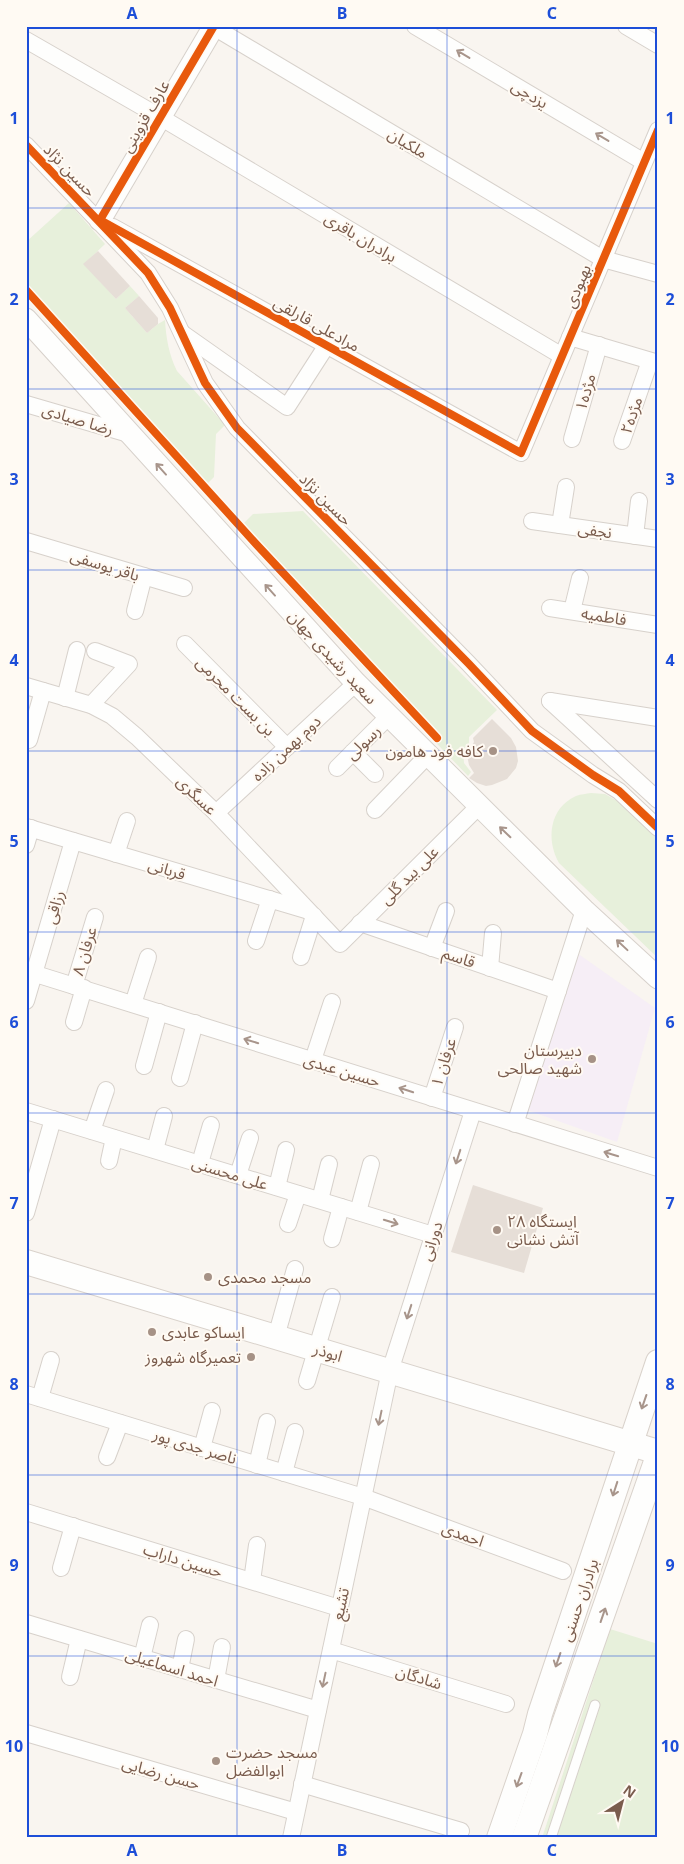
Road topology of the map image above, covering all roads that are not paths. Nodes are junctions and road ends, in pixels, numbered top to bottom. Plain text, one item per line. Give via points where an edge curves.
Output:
1 (415, 26) edge
2 (626, 26) edge
3 (213, 27) edge
4 (26, 40) edge
5 (658, 45) edge
6 (160, 117) junction
7 (658, 130) edge
8 (26, 145) edge
9 (654, 147) edge
10 (644, 162) junction
11 (100, 220) junction
12 (603, 259) junction
13 (658, 274) edge
14 (26, 319) edge
15 (181, 332) junction
16 (570, 337) junction
17 (327, 345) junction
18 (598, 345) junction
19 (562, 356) junction
20 (654, 362) edge
21 (26, 404) edge
22 (129, 434) junction
23 (572, 439) dead end
24 (622, 441) dead end
25 (521, 453) joint
26 (566, 487) dead end
27 (639, 501) dead end
28 (532, 521) dead end
29 (560, 525) junction
30 (635, 536) junction
31 (658, 539) edge
32 (26, 541) edge
33 (144, 576) junction
34 (580, 578) dead end
35 (184, 588) dead end
36 (550, 608) dead end
37 (135, 611) dead end
38 (572, 611) junction
39 (658, 625) edge
40 (185, 644) dead end
41 (77, 650) dead end
42 (96, 651) dead end
43 (356, 683) junction
44 (26, 686) edge
45 (43, 691) junction
46 (65, 698) junction
47 (91, 706) junction
48 (389, 716) junction
49 (658, 718) edge
50 (29, 740) dead end
51 (287, 747) junction
52 (352, 752) junction
53 (428, 755) junction
54 (337, 768) dead end
55 (375, 774) dead end
56 (658, 800) edge
57 (479, 806) junction
58 (375, 810) dead end
59 (216, 814) junction
60 (127, 821) dead end
61 (28, 828) edge
62 (658, 828) edge
63 (73, 841) junction
64 (26, 845) edge
65 (116, 854) junction
66 (270, 899) junction
67 (584, 910) junction
68 (446, 911) dead end
69 (311, 913) junction
70 (95, 917) dead end
71 (360, 923) junction
72 (493, 933) dead end
73 (256, 941) dead end
74 (340, 944) joint
75 (432, 948) junction
76 (148, 957) dead end
77 (301, 957) dead end
78 (490, 968) junction
79 (30, 972) edge
80 (658, 978) edge
81 (79, 987) junction
82 (558, 991) junction
83 (26, 1001) edge
84 (332, 1002) dead end
85 (133, 1004) junction
86 (159, 1012) junction
87 (74, 1022) dead end
88 (195, 1024) junction
89 (455, 1027) dead end
90 (313, 1060) junction
91 (144, 1066) dead end
92 (180, 1078) dead end
93 (106, 1090) dead end
94 (432, 1098) junction
95 (26, 1111) edge
96 (473, 1111) junction
97 (164, 1116) dead end
98 (52, 1119) junction
99 (515, 1124) junction
100 (211, 1125) dead end
101 (92, 1131) junction
102 (114, 1138) junction
103 (250, 1138) dead end
104 (155, 1150) junction
105 (286, 1150) dead end
106 (109, 1161) dead end
107 (200, 1164) junction
108 (329, 1164) dead end
109 (371, 1164) dead end
110 (658, 1168) edge
111 (238, 1175) junction
112 (277, 1187) junction
113 (298, 1194) junction
114 (320, 1200) junction
115 (342, 1207) junction
116 (358, 1212) junction
117 (26, 1213) edge
118 (288, 1224) dead end
119 (433, 1235) junction
120 (332, 1239) dead end
121 (26, 1262) edge
122 (295, 1269) dead end
123 (332, 1297) dead end
124 (276, 1337) junction
125 (316, 1349) junction
126 (51, 1360) dead end
127 (658, 1362) edge
128 (390, 1371) junction
129 (307, 1380) dead end
130 (33, 1396) edge
131 (212, 1411) dead end
132 (267, 1422) dead end
133 (120, 1423) junction
134 (295, 1432) dead end
135 (630, 1443) junction
136 (202, 1448) junction
137 (658, 1454) edge
138 (107, 1457) dead end
139 (257, 1465) junction
140 (284, 1473) junction
141 (652, 1491) edge
142 (363, 1497) junction
143 (26, 1512) edge
144 (73, 1526) junction
145 (257, 1545) dead end
146 (61, 1568) dead end
147 (563, 1571) dead end
148 (252, 1581) junction
149 (339, 1608) junction
150 (26, 1623) edge
151 (150, 1625) dead end
152 (79, 1639) junction
153 (186, 1639) dead end
154 (222, 1647) dead end
155 (331, 1650) junction
156 (142, 1658) junction
157 (180, 1669) junction
158 (70, 1677) dead end
159 (216, 1680) junction
160 (506, 1704) dead end
161 (595, 1705) dead end
162 (318, 1710) junction
163 (26, 1733) edge
164 (302, 1784) junction
165 (296, 1812) junction
166 (461, 1831) dead end
167 (291, 1838) edge
168 (498, 1838) edge
169 (524, 1838) edge
170 (551, 1838) edge

10 -> 1 street, یزدچی
2 - 5 street
3 - 6 street, عارف قزوینی
3 - 12 street, ملکیان
4 - 6 street, برادران باقری
6 - 11 street, عارف قزوینی
6 - 19 street, برادران باقری
7 - 9 street, بهبودی
8 - 11 street, حسین نژاد
9 - 10 street, بهبودی
10 - 12 street, بهبودی
11 - 15 street, حسین نژاد via 148,273
11 - 17 street, مرادعلی قارلقی
12 - 13 street, ملکیان
12 - 16 street, بهبودی
14 - 22 street, سعید رشیدی جهان
15 - 17 street via 287,407
15 - 62 street, حسین نژاد via 205,383 237,428 532,731 619,791
16 - 18 street
16 - 19 street, بهبودی
17 - 25 street, مرادعلی قارلقی
18 - 20 street
18 - 23 street, مژده۱
19 - 25 street, بهبودی
20 - 24 street, مژده۲
21 - 22 street, رضا صیادی
43 -> 22 street, سعید رشیدی جهان
26 - 29 street
27 - 30 street
28 - 29 street, نجفی
29 - 30 street, نجفی
30 - 31 street, نجفی
32 - 33 street, باقر یوسفی
33 - 35 street, باقر یوسفی
33 - 37 street
34 - 38 street
36 - 38 street, فاطمیه
38 - 39 street, فاطمیه
40 - 51 street, بن بست محرمی
41 - 46 street
42 - 47 street via 129,664
43 - 48 street, سعید رشیدی جهان
43 - 51 street, دوم بهمن زاده
44 - 45 street, عسگری
45 - 46 street, عسگری
45 - 50 street
46 - 47 street, عسگری
47 - 59 street, عسگری via 112,716 137,737
48 - 52 street, رسولی
48 - 53 street, سعید رشیدی جهان
49 - 56 street via 550,701
51 - 59 street, دوم بهمن زاده
52 - 54 street, رسولی
52 - 55 street
53 - 57 street, سعید رشیدی جهان
53 - 58 street
67 -> 57 street, سعید رشیدی جهان
57 - 71 street, علی بید گلی
59 - 69 street, عسگری
60 - 65 street
61 - 63 street, قربانی
61 - 64 street
63 - 65 street, قربانی
63 - 79 street, رزاقی
65 - 66 street, قربانی
66 - 69 street, قربانی
66 - 73 street
80 -> 67 street, سعید رشیدی جهان
67 - 82 street
68 - 75 street
69 - 74 street, عسگری
69 - 77 street
70 - 81 street, عرفان ۸
71 - 74 street, علی بید گلی
71 - 75 street, قاسم
72 - 78 street
75 - 78 street, قاسم
76 - 85 street
78 - 82 street, قاسم
79 - 81 street, حسین عبدی
79 - 83 street, رزاقی
81 - 85 street, حسین عبدی
81 - 87 street, عرفان ۸
82 - 99 street
84 - 90 street
85 - 86 street, حسین عبدی
86 - 88 street, حسین عبدی
86 - 91 street
90 -> 88 street, حسین عبدی
88 - 92 street
89 - 94 street, عرفان ۱
94 -> 90 street, حسین عبدی
93 - 101 street
94 - 96 street, حسین عبدی
95 - 98 street, علی محسنی
96 - 99 street, حسین عبدی
96 -> 119 street, دورانی
97 - 104 street
98 - 101 street, علی محسنی
98 - 117 street
110 -> 99 street, حسین عبدی
100 - 107 street
101 - 102 street, علی محسنی
102 - 104 street, علی محسنی
102 - 106 street
103 - 111 street
104 - 107 street, علی محسنی
105 - 112 street
107 - 111 street, علی محسنی
108 - 114 street
109 - 116 street
111 - 112 street, علی محسنی
112 - 113 street, علی محسنی
113 - 114 street, علی محسنی
113 - 118 street
114 - 115 street, علی محسنی
115 - 116 street, علی محسنی
115 - 120 street
116 -> 119 street, علی محسنی
119 -> 128 street, دورانی
121 - 124 main road, ابوذر
122 - 124 street
123 - 125 street
124 - 125 main road, ابوذر
125 - 128 main road, ابوذر
125 - 129 street
126 - 130 street
127 -> 135 main road, برادران حسنی
128 - 135 main road, ابوذر
128 -> 142 street, تشیع
130 - 133 street, ناصر جدی پور
131 - 136 street
132 - 139 street
133 - 136 street, ناصر جدی پور
133 - 138 street
134 - 140 street
135 - 137 main road, ابوذر
135 -> 168 main road, برادران حسنی
136 - 139 street, ناصر جدی پور
137 - 141 main road, برادران حسنی
139 - 140 street, ناصر جدی پور
140 - 142 street, ناصر جدی پور
169 -> 141 main road, برادران حسنی
142 - 147 street, احمدی
142 - 149 street, تشیع
143 - 144 street, حسین داراب
144 - 146 street
144 - 148 street, حسین داراب
145 - 148 street
148 - 149 street, حسین داراب
149 - 155 street, تشیع
150 - 152 street, احمد اسماعیلی
151 - 156 street
152 - 156 street, احمد اسماعیلی
152 - 158 street
153 - 157 street
154 - 159 street
155 - 160 street, شادگان
155 -> 162 street, تشیع
156 - 157 street, احمد اسماعیلی
157 - 159 street, احمد اسماعیلی
159 - 162 street, احمد اسماعیلی
161 - 170 lane
162 - 164 street, تشیع
163 - 165 street, حسن رضایی
164 - 165 street, تشیع
164 - 166 street
165 - 167 street, تشیع

